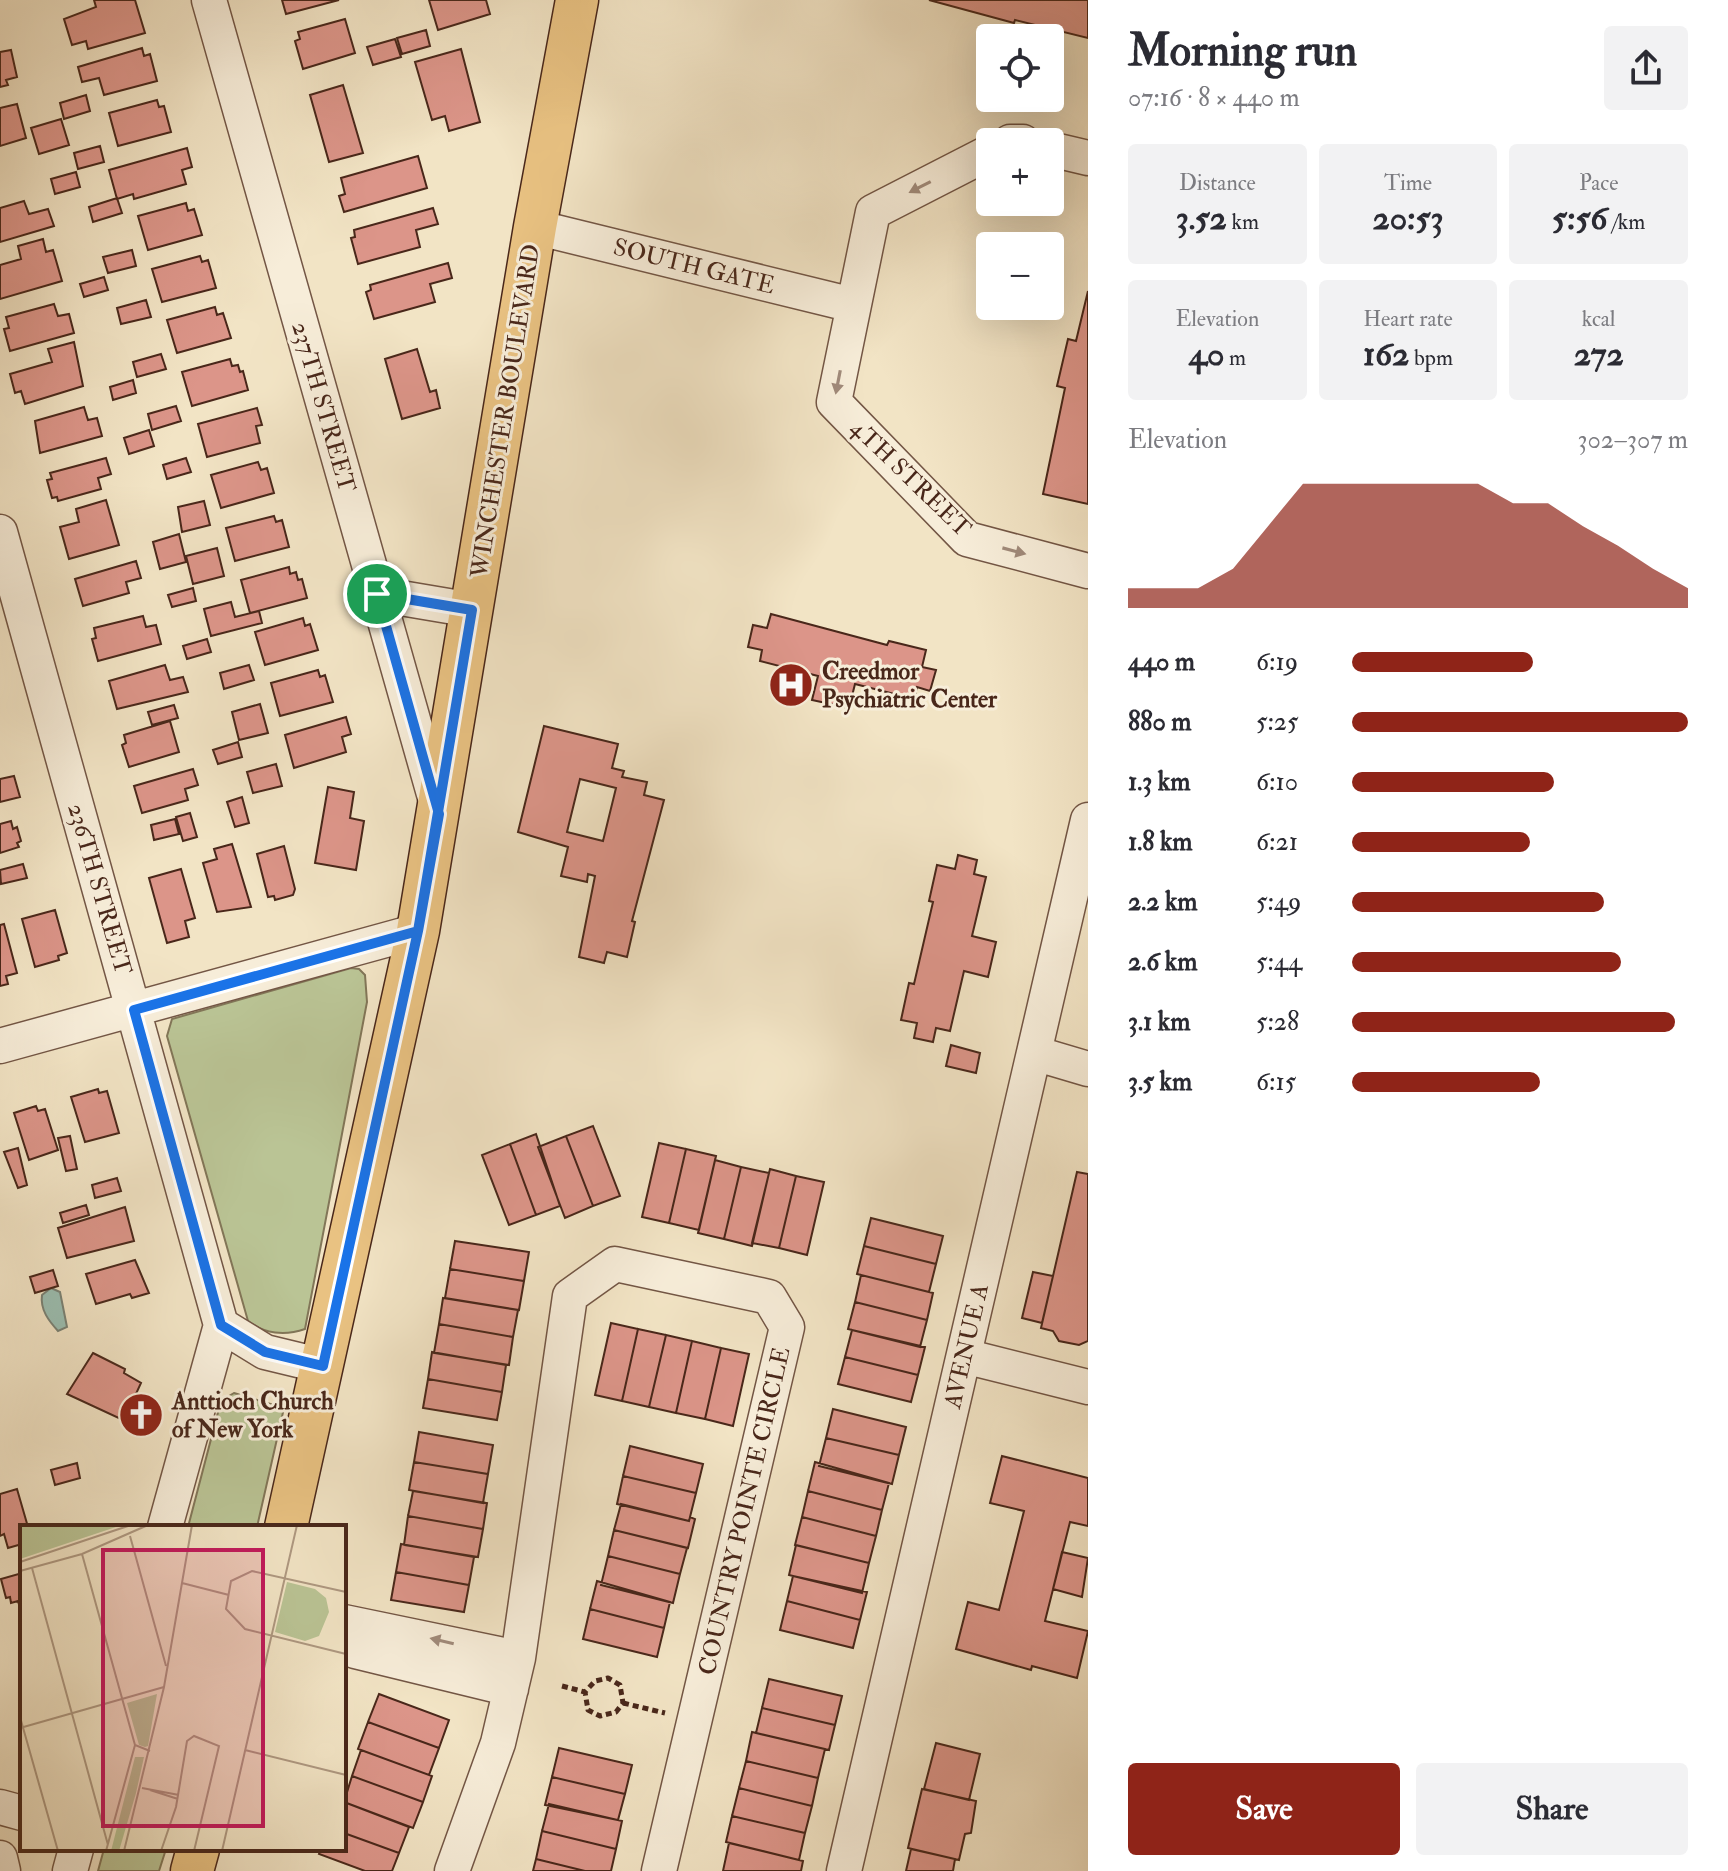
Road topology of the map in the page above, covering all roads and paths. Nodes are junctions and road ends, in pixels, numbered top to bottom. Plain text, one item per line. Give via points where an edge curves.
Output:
1 (209, 0) edge
2 (577, 0) edge
3 (1064, 152) edge
4 (1088, 158) edge
5 (976, 159) edge
6 (535, 227) junction
7 (853, 305) junction
8 (0, 532) edge
9 (1088, 571) edge
10 (377, 594) junction
11 (472, 610) junction
12 (439, 814) junction
13 (1088, 820) edge
14 (418, 931) junction
15 (134, 1010) junction
16 (0, 1046) edge
17 (1034, 1053) junction
18 (1088, 1069) edge
19 (221, 1325) junction
20 (964, 1356) junction
21 (323, 1366) junction
22 (1088, 1387) edge
23 (166, 1525) edge
24 (286, 1525) edge
25 (346, 1623) edge
26 (346, 1644) edge
27 (514, 1673) junction
28 (562, 1686) dead end
29 (585, 1692) junction
30 (623, 1703) junction
31 (671, 1714) dead end
32 (0, 1807) edge
33 (20, 1812) edge
34 (75, 1851) edge
35 (197, 1851) edge
36 (0, 1858) edge
37 (3, 1871) edge
38 (70, 1871) edge
39 (192, 1871) edge
40 (452, 1871) edge
41 (659, 1871) edge
42 (844, 1871) edge

1 - 10 street, 237TH STREET
2 - 6 main road, WINCHESTER BOULEVARD
3 - 4 street
5 -> 7 street via 873,212
6 - 7 street, SOUTH GATE
6 - 11 main road, WINCHESTER BOULEVARD
7 -> 9 street, 4TH STREET via 834,402 967,539
8 - 15 street, 236TH STREET
10 - 11 street
10 - 12 street, 237TH STREET
11 - 12 main road, WINCHESTER BOULEVARD
12 - 14 main road, WINCHESTER BOULEVARD
13 - 17 street, AVENUE A
14 - 15 street
14 - 21 main road, WINCHESTER BOULEVARD
15 - 16 street
15 - 19 street, 236TH STREET
17 - 18 street
17 - 20 street, AVENUE A
19 - 21 street via 265,1352
19 - 23 street
20 - 22 street
20 - 42 street, AVENUE A
21 - 24 main road, WINCHESTER BOULEVARD
27 -> 25 street
26 - 27 street via 355,1651
27 - 40 street, COUNTRY POINTE CIRCLE via 498,1743
27 - 41 street, COUNTRY POINTE CIRCLE via 570,1296 615,1264 769,1297 787,1327
28 - 29 path
29 - 30 path via 585,1703 594,1714 608,1716
29 - 30 path via 595,1681 608,1678 620,1685
30 - 31 path
32 - 33 street
34 - 38 street
35 - 39 main road
36 - 37 street

